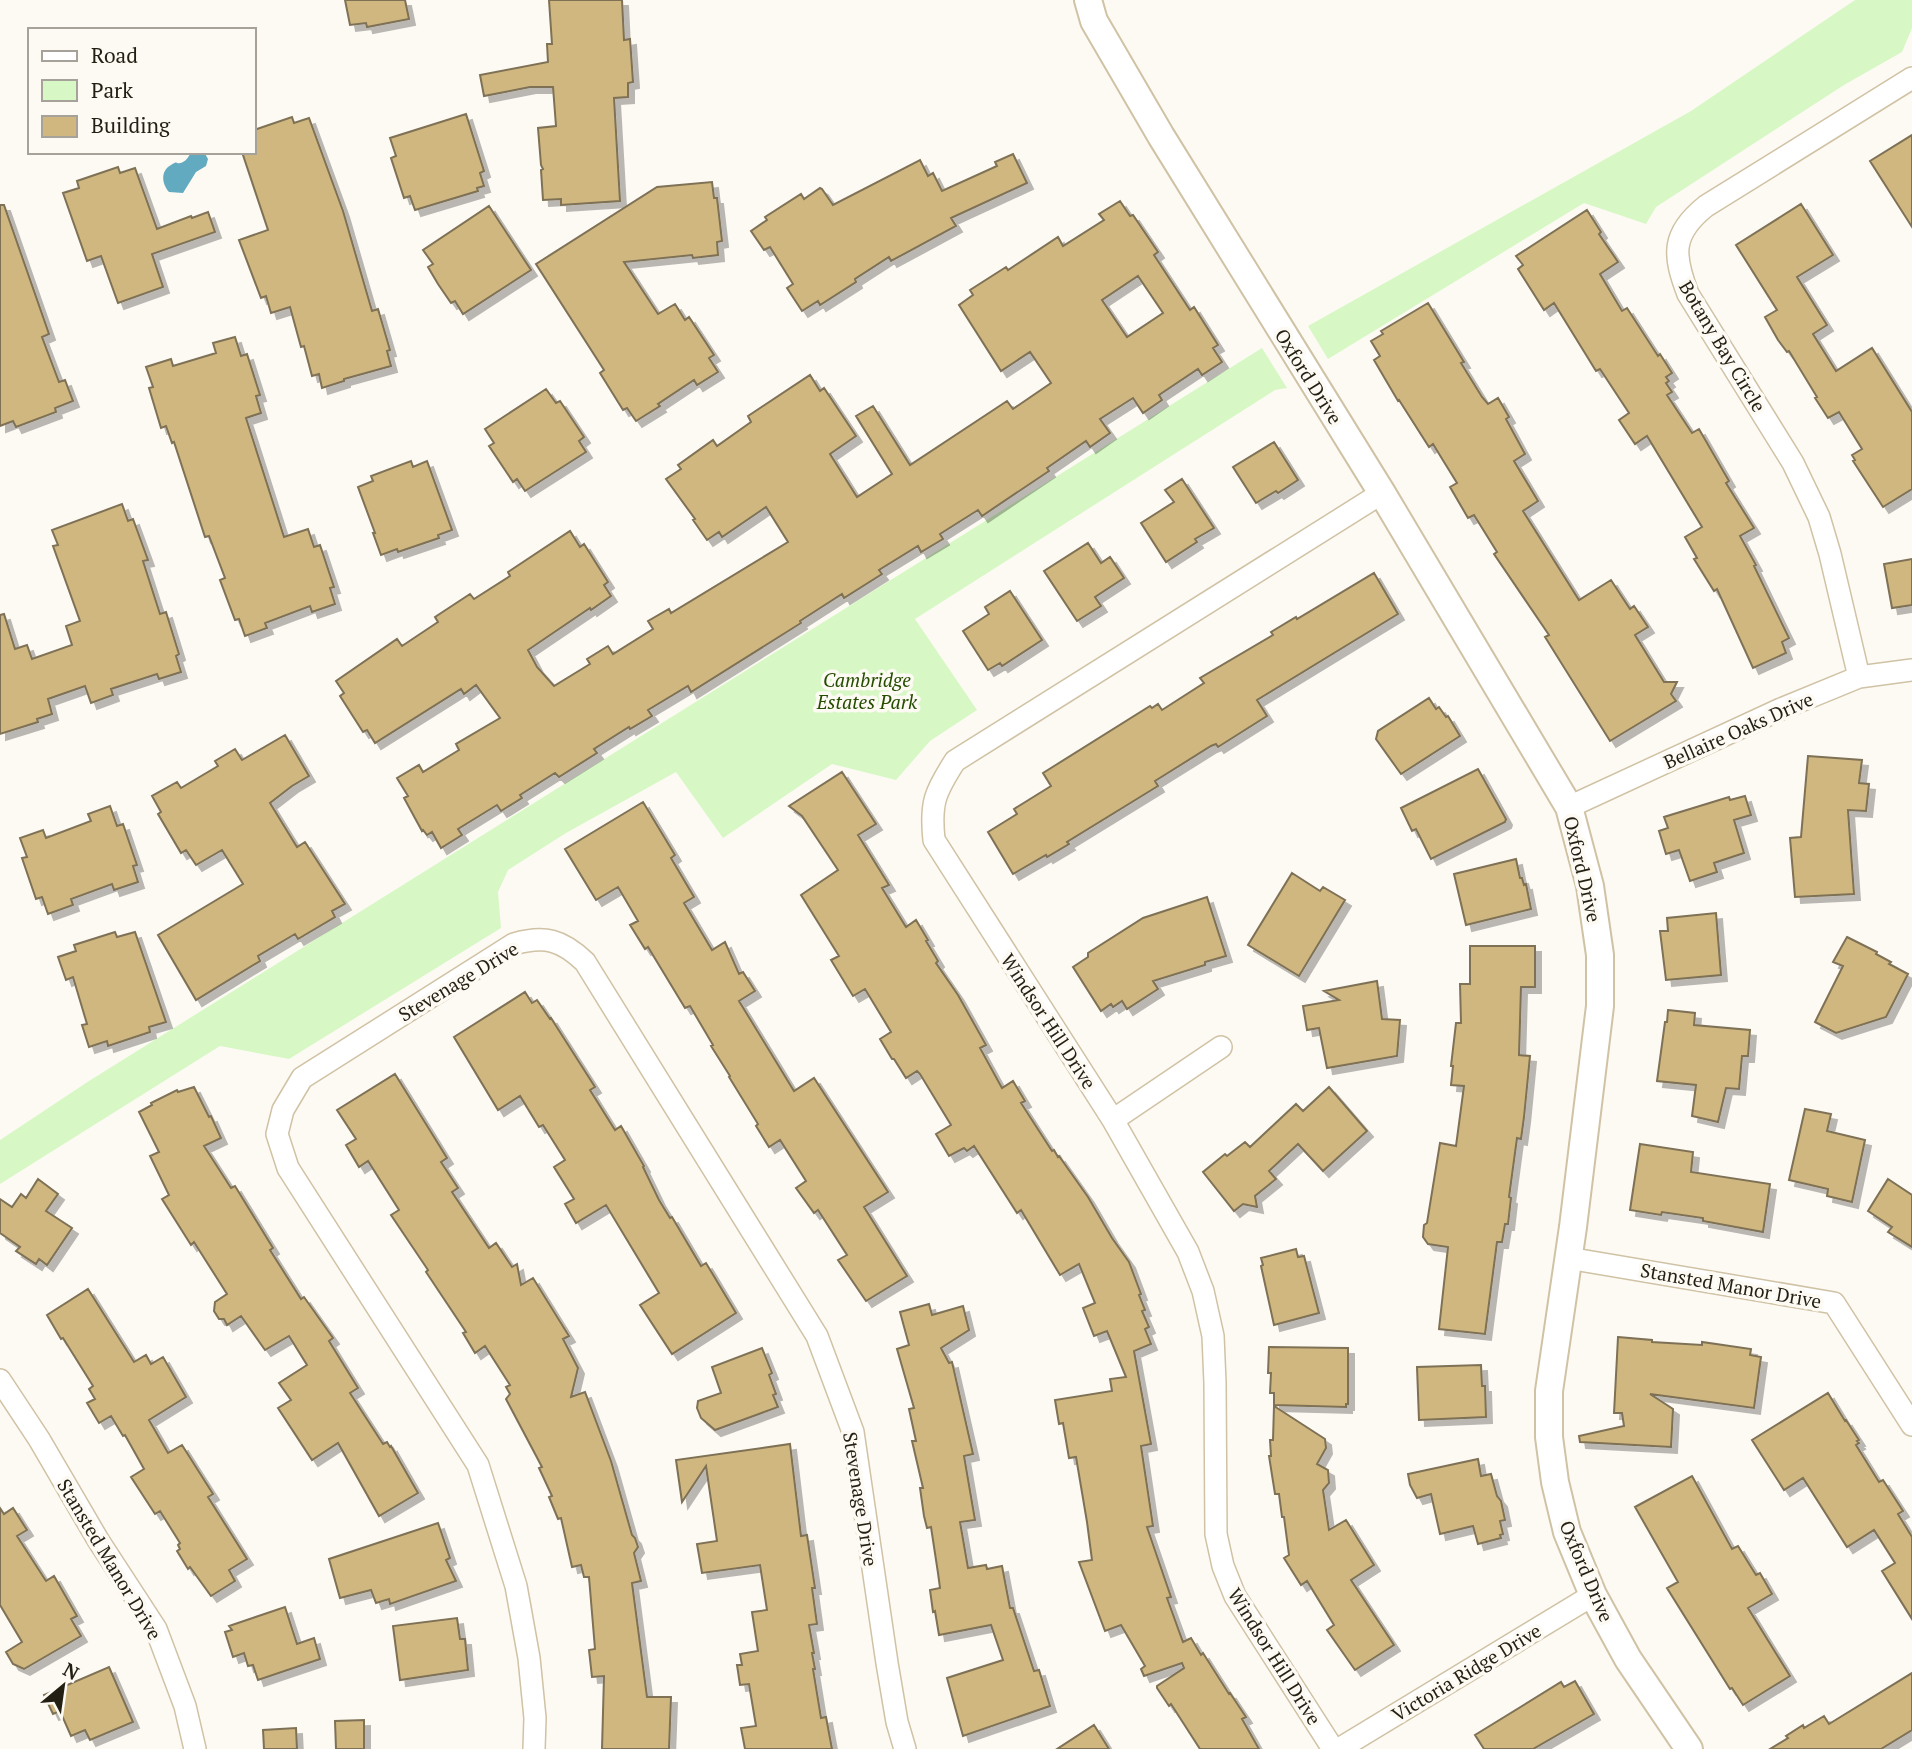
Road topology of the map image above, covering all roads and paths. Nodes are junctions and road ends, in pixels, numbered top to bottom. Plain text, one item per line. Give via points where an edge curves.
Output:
1 (1088, 0) edge
2 (1912, 78) edge
3 (1382, 493) junction
4 (1912, 670) edge
5 (1859, 677) junction
6 (1569, 807) junction
7 (1221, 1047) dead end
8 (1113, 1120) junction
9 (1568, 1258) junction
10 (0, 1380) edge
11 (1912, 1425) edge
12 (1593, 1595) junction
13 (195, 1749) edge
14 (534, 1749) edge
15 (905, 1749) edge
16 (1333, 1749) edge
17 (1339, 1749) edge
18 (1689, 1749) edge

1 - 3 street, Oxford Drive via 1094,21 1161,136
2 - 5 street, Botany Bay Circle via 1706,206 1681,232 1678,251 1688,294 1793,463 1819,517
3 - 6 street, Oxford Drive
3 - 8 street, Windsor Hill Drive via 955,761 938,788 932,815 934,840
4 - 5 street, Bellaire Oaks Drive
5 - 6 street, Bellaire Oaks Drive
6 - 9 street, Oxford Drive via 1590,886 1600,955 1600,1006
7 - 8 street
8 - 16 street, Windsor Hill Drive via 1188,1252 1203,1291 1213,1336 1216,1534 1223,1566 1235,1596
9 - 11 street, Stansted Manor Drive via 1834,1303
9 - 12 street, Oxford Drive via 1549,1391 1549,1437 1567,1532
10 - 13 street, Stansted Manor Drive via 156,1629 185,1706
12 - 17 street, Victoria Ridge Drive
12 - 18 street, Oxford Drive via 1628,1659
14 - 15 street, Stevenage Drive via 529,1658 516,1586 478,1465 288,1168 277,1134 302,1078 514,944 532,939 550,940 572,950 584,962 817,1336 853,1432 887,1663

